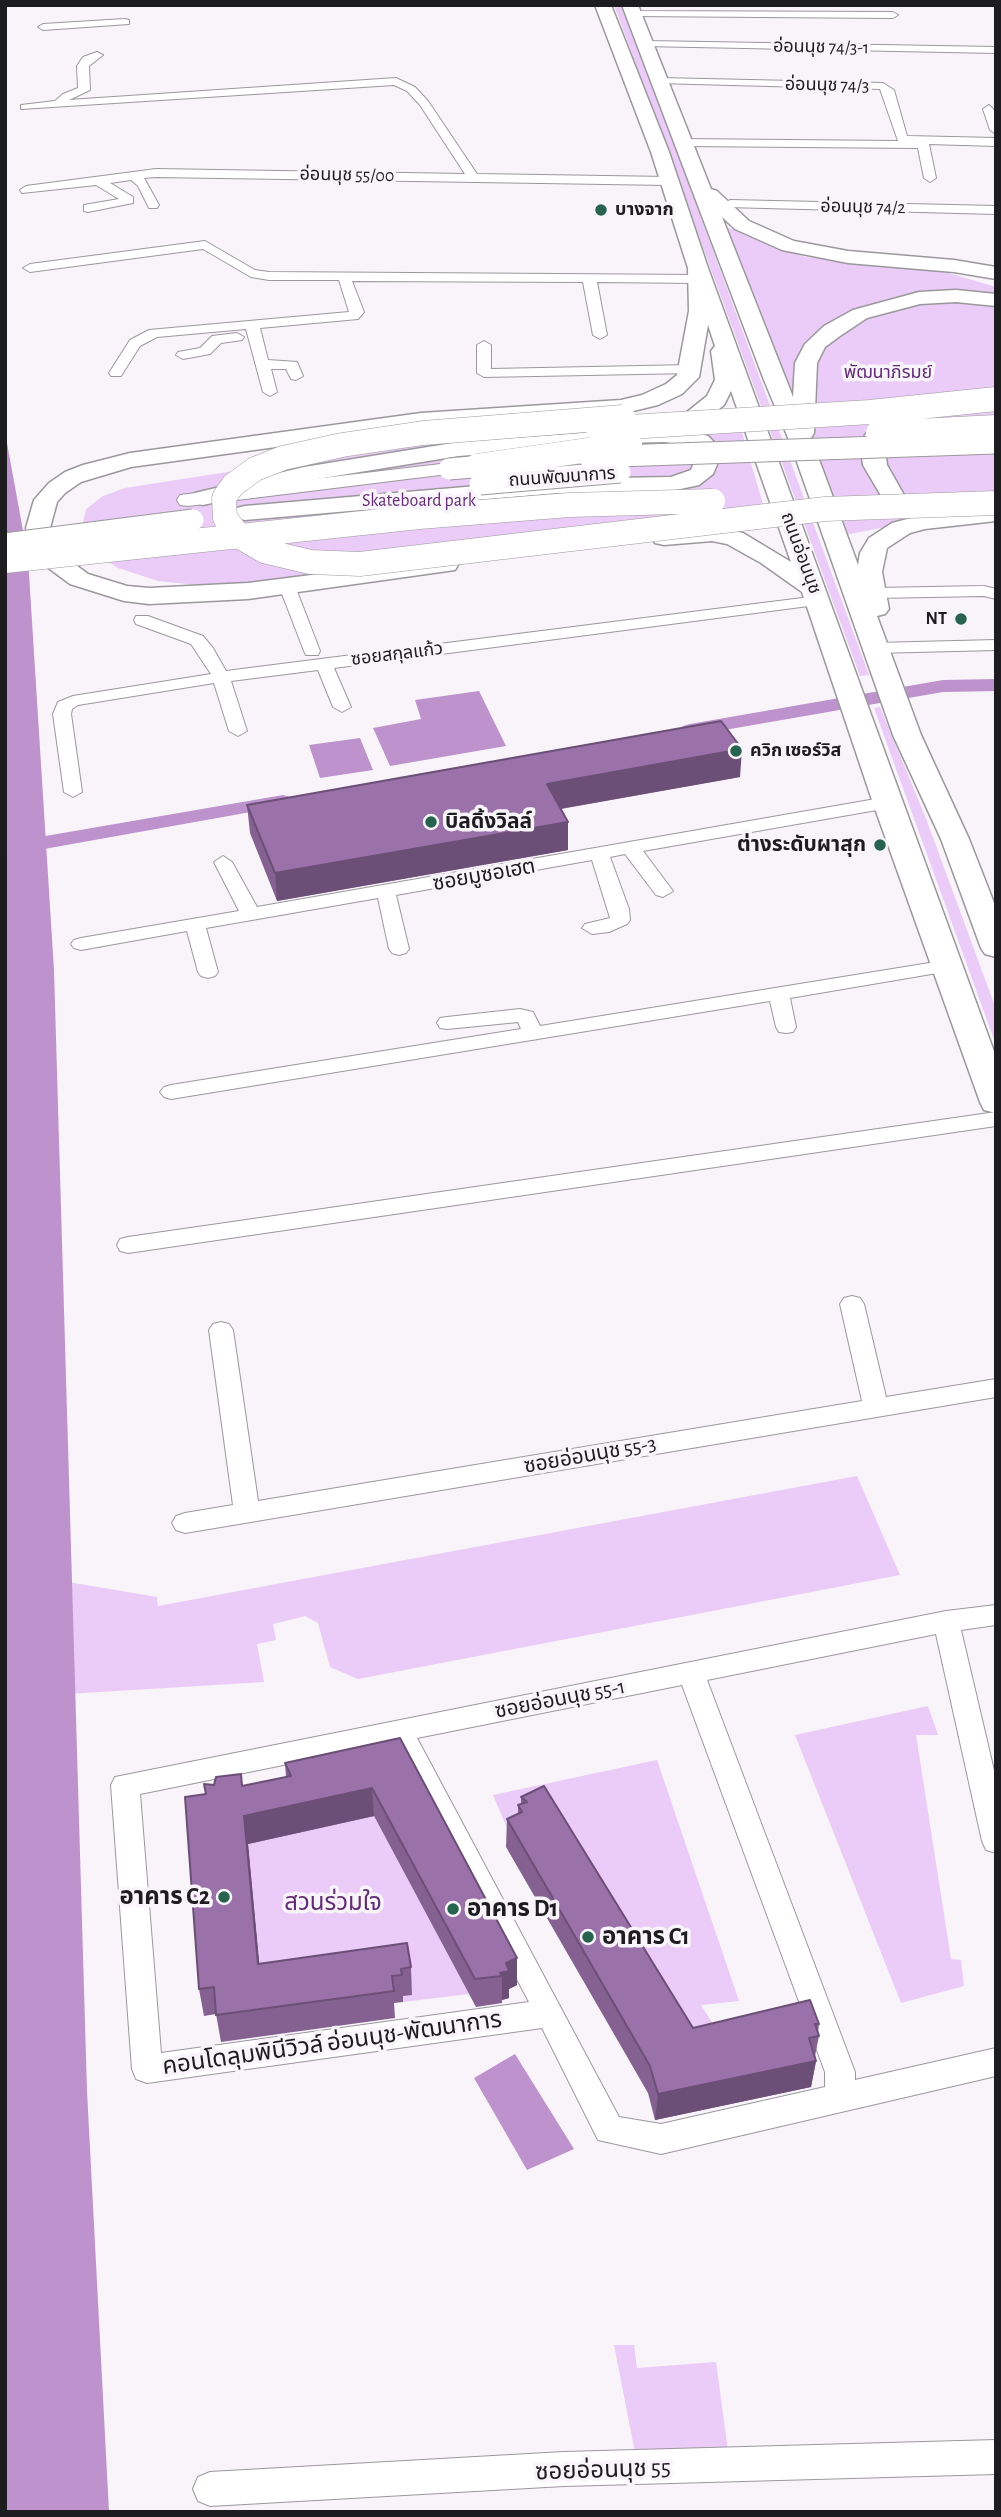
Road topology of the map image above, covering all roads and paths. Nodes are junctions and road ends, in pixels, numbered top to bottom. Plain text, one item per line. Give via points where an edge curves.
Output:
1 (603, 5) edge
2 (632, 10) edge
3 (893, 15) dead end
4 (124, 22) dead end
5 (46, 40) dead end
6 (647, 44) junction
7 (996, 50) edge
8 (97, 55) dead end
9 (660, 81) junction
10 (57, 105) junction
11 (25, 107) dead end
12 (989, 109) dead end
13 (996, 130) edge
14 (684, 142) junction
15 (996, 142) edge
16 (924, 145) junction
17 (996, 148) edge
18 (132, 175) junction
19 (473, 177) junction
20 (930, 178) dead end
21 (99, 181) junction
22 (669, 181) junction
23 (701, 185) junction
24 (26, 190) dead end
25 (730, 204) junction
26 (153, 205) dead end
27 (88, 208) dead end
28 (996, 210) edge
29 (996, 266) edge
30 (30, 268) dead end
31 (996, 273) edge
32 (698, 274) junction
33 (344, 276) junction
34 (589, 278) junction
35 (996, 288) edge
36 (996, 300) edge
37 (836, 303) dead end
38 (708, 314) junction
39 (253, 330) junction
40 (600, 335) dead end
41 (484, 345) dead end
42 (786, 353) dead end
43 (183, 355) dead end
44 (262, 363) junction
45 (691, 369) junction
46 (116, 373) dead end
47 (296, 376) dead end
48 (270, 392) dead end
49 (996, 399) edge
50 (996, 409) edge
51 (788, 410) junction
52 (870, 412) junction
53 (622, 426) junction
54 (996, 426) edge
55 (996, 443) edge
56 (803, 445) junction
57 (996, 459) edge
58 (477, 466) junction
59 (449, 478) junction
60 (614, 485) junction
61 (996, 490) edge
62 (83, 498) dead end
63 (996, 503) edge
64 (194, 506) junction
65 (245, 513) junction
66 (996, 514) edge
67 (5, 525) edge
68 (5, 544) edge
69 (5, 561) edge
70 (812, 585) junction
71 (287, 586) junction
72 (875, 593) junction
73 (996, 594) edge
74 (142, 620) dead end
75 (996, 635) edge
76 (945, 637) dead end
77 (996, 645) edge
78 (877, 654) junction
79 (318, 657) junction
80 (220, 677) junction
81 (342, 707) dead end
82 (238, 731) dead end
83 (72, 792) dead end
84 (887, 803) junction
85 (631, 849) junction
86 (599, 855) junction
87 (223, 862) dead end
88 (663, 891) dead end
89 (386, 892) junction
90 (251, 915) junction
91 (195, 925) junction
92 (592, 928) dead end
93 (81, 944) dead end
94 (996, 948) edge
95 (399, 949) dead end
96 (948, 966) junction
97 (208, 972) dead end
98 (779, 995) junction
99 (447, 1023) dead end
100 (786, 1027) dead end
101 (533, 1034) junction
102 (171, 1092) dead end
103 (996, 1102) edge
104 (996, 1119) edge
105 (128, 1245) dead end
106 (852, 1304) dead end
107 (221, 1330) dead end
108 (996, 1388) edge
109 (876, 1408) junction
110 (247, 1513) junction
111 (185, 1523) dead end
112 (996, 1615) edge
113 (946, 1621) junction
114 (691, 1674) junction
115 (399, 1730) junction
116 (125, 1785) joint
117 (996, 1841) edge
118 (550, 2013) junction
119 (996, 2062) edge
120 (840, 2096) junction
121 (996, 2458) edge
122 (210, 2489) dead end

1 - 22 main road
2 - 3 street
2 - 6 main road, ถนนอ่อนนุช
4 - 5 street via 42,22
6 - 7 street, อ่อนนุช 74/3-1
6 - 9 main road, ถนนอ่อนนุช
8 - 10 street via 83,66 84,90
9 - 14 main road, ถนนอ่อนนุช
9 - 15 street, อ่อนนุช 74/3 via 883,86 904,140
10 - 11 street
10 - 19 street via 396,80 424,103
12 - 13 street
14 - 16 street
14 - 23 main road, ถนนอ่อนนุช
16 - 17 street
16 - 20 street
18 - 19 street, อ่อนนุช 55/00
18 - 21 street, อ่อนนุช 55/00
18 - 26 street via 143,184
19 - 22 street, อ่อนนุช 55/00
21 - 24 street, อ่อนนุช 55/00
21 - 27 street via 129,200
22 - 32 main road
23 - 25 main road
23 - 31 main road via 741,225 789,246 836,256
23 - 51 main road, ถนนอ่อนนุช
25 - 28 street, อ่อนนุช 74/2
25 - 29 main road via 762,226 818,246
30 - 33 street via 205,245 259,275
32 - 34 street
32 - 38 main road
33 - 34 street
33 - 39 street via 357,312 353,316
34 - 40 street
35 - 37 main road via 925,285
36 - 56 main road via 919,298 860,314 832,331 816,344 806,363
38 - 45 main road
38 - 53 main road via 726,380 716,401 695,417
38 - 70 main road, ถนนอ่อนนุช
39 - 43 street via 217,339 205,351
39 - 44 street
39 - 46 street via 144,336
41 - 45 street via 484,373
42 - 51 main road via 782,379
44 - 47 street via 292,365
44 - 48 street
45 - 71 main road via 674,390 621,407 421,420 130,460 102,470 80,486 65,511 67,540 98,569 129,582 223,593
49 - 52 main road, bridge
50 - 52 main road, bridge
51 - 56 main road, ถนนอ่อนนุช
52 - 62 main road, bridge via 420,442 131,479 103,486
53 - 60 main road via 688,437 700,441 709,455 701,474 691,480
53 - 63 main road, bridge via 467,428 293,456 255,469 233,485 224,498 225,518 240,537 264,551 310,562 360,564 825,509
53 - 64 main road via 304,474
54 - 58 main road, bridge via 635,444
54 - 66 main road via 897,424 876,435 873,449 883,482 904,506 937,514
55 - 58 main road, ถนนพัฒนาการ, bridge via 638,455
56 - 78 main road, ถนนอ่อนนุช
57 - 59 main road, ถนนพัฒนาการ, bridge
58 - 59 main road, ถนนพัฒนาการ, bridge
59 - 64 main road, ถนนพัฒนาการ
59 - 65 main road, ถนนพัฒนาการ
60 - 65 main road
60 - 70 main road via 696,498 769,538
61 - 69 main road, bridge via 569,505
64 - 65 main road, ถนนพัฒนาการ
64 - 67 main road, ถนนพัฒนาการ
64 - 68 main road, ถนนพัฒนาการ, bridge
66 - 72 main road via 924,522 889,534 872,553
70 - 71 main road via 739,540 712,534
70 - 79 street, ซอยสกุลแก้ว
70 - 84 main road, ถนนอ่อนนุช
71 - 79 street
72 - 73 street
72 - 78 main road
74 - 80 street via 197,640
75 - 76 street
77 - 78 street
78 - 94 main road, ถนนอ่อนนุช
79 - 80 street, ซอยสกุลแก้ว
79 - 81 street
80 - 82 street
80 - 83 street, ซอยสกุลแก้ว via 64,706
84 - 85 street, ซอยมูซอเฮต
84 - 96 main road, ถนนอ่อนนุช
85 - 86 street, ซอยมูซอเฮต
85 - 88 street
86 - 89 street, ซอยมูซอเฮต
86 - 92 street via 620,919 610,926
87 - 90 street
89 - 90 street, ซอยมูซอเฮต
89 - 95 street
90 - 91 street, ซอยมูซอเฮต
91 - 93 street, ซอยมูซอเฮต
91 - 97 street
96 - 98 street
96 - 103 main road, ถนนอ่อนนุช
98 - 100 street
98 - 101 street
99 - 101 street via 520,1015 526,1017
101 - 102 street
104 - 105 street
106 - 109 street
107 - 110 street
108 - 109 street, ซอยอ่อนนุช 55-3
109 - 110 street, ซอยอ่อนนุช 55-3
110 - 111 street, ซอยอ่อนนุช 55-3
112 - 113 street, ซอยอ่อนนุช 55-1
113 - 114 street, ซอยอ่อนนุช 55-1
113 - 117 street
114 - 115 street, ซอยอ่อนนุช 55-1
114 - 120 street via 840,2072
115 - 116 street, ซอยอ่อนนุช 55-1
115 - 118 street
116 - 118 street, คอนโดลุมพินีวิวล์ อ่อนนุช-พัฒนาการ via 147,2069
118 - 120 street via 609,2130 661,2138
119 - 120 street
121 - 122 street, ซอยอ่อนนุช 55 via 564,2469

